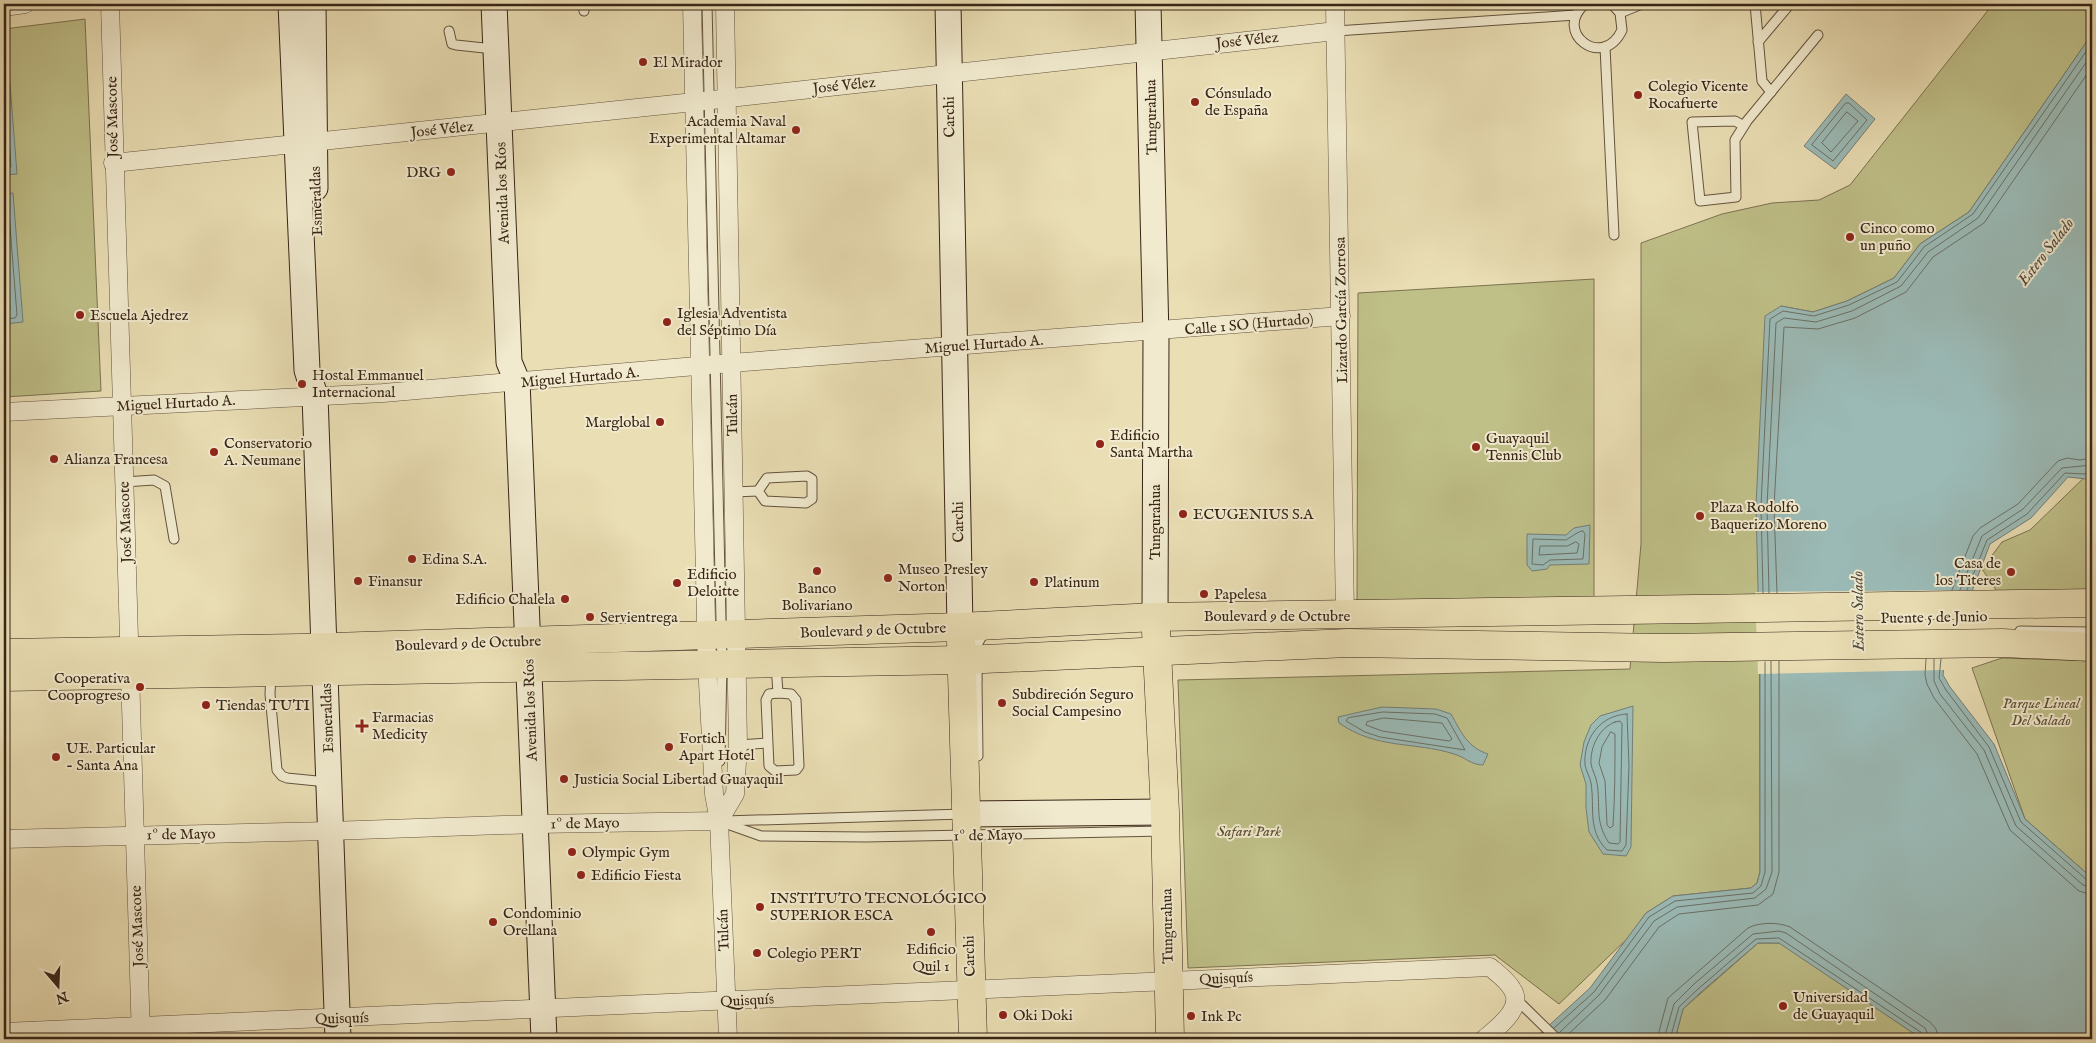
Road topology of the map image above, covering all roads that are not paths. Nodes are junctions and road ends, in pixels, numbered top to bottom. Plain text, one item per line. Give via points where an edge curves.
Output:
1 (25, 4) edge
2 (110, 4) edge
3 (291, 4) edge
4 (313, 4) edge
5 (494, 4) edge
6 (507, 4) edge
7 (692, 4) edge
8 (707, 4) edge
9 (725, 4) edge
10 (948, 4) edge
11 (1148, 4) edge
12 (1336, 4) edge
13 (1585, 4) edge
14 (1612, 4) edge
15 (1642, 4) edge
16 (1754, 4) edge
17 (1790, 4) edge
18 (4, 7) edge
19 (1620, 13) junction
20 (1576, 15) junction
21 (449, 31) dead end
22 (1336, 31) junction
23 (1818, 35) dead end
24 (1758, 42) junction
25 (1605, 47) junction
26 (496, 50) junction
27 (1149, 51) junction
28 (948, 74) junction
29 (1771, 92) junction
30 (710, 100) junction
31 (506, 122) junction
32 (1744, 126) junction
33 (305, 143) junction
34 (113, 163) junction
35 (1614, 235) dead end
36 (1341, 316) junction
37 (1156, 331) junction
38 (954, 346) junction
39 (715, 365) junction
40 (517, 381) junction
41 (315, 396) junction
42 (122, 406) junction
43 (4, 412) edge
44 (124, 482) junction
45 (758, 491) junction
46 (734, 492) junction
47 (174, 539) dead end
48 (2084, 601) edge
49 (1742, 608) joint
50 (1345, 616) junction
51 (2003, 619) junction
52 (960, 627) junction
53 (1046, 632) dead end
54 (2092, 632) edge
55 (1157, 633) junction
56 (721, 635) junction
57 (528, 641) junction
58 (1741, 646) joint
59 (2092, 647) edge
60 (4, 653) edge
61 (325, 659) junction
62 (776, 663) junction
63 (129, 664) junction
64 (722, 664) junction
65 (972, 666) junction
66 (528, 668) junction
67 (271, 672) junction
68 (4, 677) edge
69 (778, 692) junction
70 (767, 743) junction
71 (738, 745) junction
72 (978, 766) dead end
73 (329, 782) junction
74 (969, 814) junction
75 (719, 821) junction
76 (1165, 821) junction
77 (535, 824) junction
78 (330, 831) junction
79 (134, 834) junction
80 (4, 839) edge
81 (1169, 981) junction
82 (970, 989) junction
83 (1516, 999) junction
84 (726, 1002) junction
85 (543, 1009) junction
86 (338, 1028) edge
87 (4, 1032) edge
88 (140, 1033) edge
89 (544, 1039) edge
90 (728, 1039) edge
91 (973, 1039) edge
92 (1170, 1039) edge
93 (1484, 1039) edge
94 (1557, 1039) edge

1 - 18 street
2 - 34 street, José Mascote
3 - 33 main road, Esmeraldas
4 - 33 main road, Esmeraldas
5 - 26 main road, Avenida los Ríos
6 - 31 main road, Avenida los Ríos
7 - 30 street, Tulcán
8 - 30 lane
9 - 30 street, Tulcán
10 - 28 main road, Carchi
11 - 27 main road, Tungurahua
12 - 22 street, Lizardo García Zorrosa
13 - 20 lane
14 - 19 lane
15 - 19 lane
16 - 24 lane
17 - 24 lane
19 - 25 lane via 1622,30 1619,38
20 - 22 lane, José Vélez
20 - 25 lane via 1574,22 1578,37 1590,47
21 - 26 lane via 452,44
22 - 27 street, José Vélez
22 - 36 street, Lizardo García Zorrosa
23 - 29 lane
24 - 29 lane via 1762,81
25 - 35 lane
26 - 31 main road, Avenida los Ríos
27 - 28 street, José Vélez
27 - 37 main road, Tungurahua
28 - 30 street, José Vélez
28 - 38 main road, Carchi
29 - 32 lane
30 - 31 street, José Vélez
30 - 39 street, Tulcán
30 - 39 street, Tulcán
31 - 33 street, José Vélez
31 - 40 main road, Avenida los Ríos via 509,362
32 - 32 lane via 1735,121 1692,122 1700,201 1736,197 1734,140
33 - 34 street, José Vélez
33 - 41 main road, Esmeraldas via 307,370
34 - 42 street, José Mascote
36 - 37 street, Calle 1 SO (Hurtado)
36 - 50 street, Lizardo García Zorrosa
37 - 38 street, Miguel Hurtado A.
37 - 55 main road, Tungurahua
38 - 39 street, Miguel Hurtado A.
38 - 52 main road, Carchi
39 - 40 street, Miguel Hurtado A.
39 - 46 street, Tulcán
39 - 56 street, Tulcán
40 - 41 street, Miguel Hurtado A.
40 - 57 main road, Avenida los Ríos
41 - 42 street, Miguel Hurtado A.
41 - 61 main road, Esmeraldas
42 - 43 street, Miguel Hurtado A.
42 - 44 street, José Mascote
44 - 47 lane via 154,480 165,486
44 - 63 street, José Mascote
45 - 45 lane via 765,501 806,503 812,499 812,479 807,476 768,478
45 - 46 lane
46 - 56 street, Tulcán
48 - 51 main road
49 - 50 main road, Boulevard 9 de Octubre
49 - 51 main road, Puente 5 de Junio
50 - 55 main road, Boulevard 9 de Octubre
51 - 54 lane
51 - 58 main road, Puente 5 de Junio
51 - 59 main road
52 - 55 main road, Boulevard 9 de Octubre
52 - 56 main road, Boulevard 9 de Octubre
52 - 65 main road, Carchi
53 - 65 lane via 982,636
55 - 58 main road, Boulevard 9 de Octubre via 1348,643 1664,648
55 - 65 main road, Boulevard 9 de Octubre
55 - 76 main road, Tungurahua
56 - 57 main road, Boulevard 9 de Octubre
56 - 64 street, Tulcán
56 - 64 street, Tulcán
57 - 61 main road, Boulevard 9 de Octubre
57 - 66 main road, Avenida los Ríos
60 - 63 main road, Boulevard 9 de Octubre
61 - 63 main road, Boulevard 9 de Octubre
61 - 66 main road, Boulevard 9 de Octubre
61 - 67 main road, Boulevard 9 de Octubre
61 - 73 main road, Esmeraldas
62 - 64 main road, Boulevard 9 de Octubre
62 - 65 main road, Boulevard 9 de Octubre
62 - 69 lane
63 - 67 main road, Boulevard 9 de Octubre
63 - 68 main road, Boulevard 9 de Octubre
63 - 79 street, José Mascote
64 - 66 main road, Boulevard 9 de Octubre
64 - 71 street, Tulcán
64 - 75 street, Tulcán via 714,794
65 - 72 lane
65 - 74 main road, Carchi
66 - 77 main road, Avenida los Ríos
67 - 73 lane via 276,770 288,778
69 - 70 lane via 766,697
69 - 70 lane via 791,694 796,700 798,769 770,770
70 - 71 lane
71 - 75 street, Tulcán via 735,794
73 - 78 main road, Esmeraldas
74 - 75 lane
74 - 75 lane, 1º de Mayo via 761,836
74 - 76 main road, 1º de Mayo
74 - 82 main road, Carchi
75 - 77 street, 1º de Mayo
75 - 84 street, Tulcán
76 - 81 main road, Tungurahua
77 - 78 street, 1º de Mayo
77 - 85 main road, Avenida los Ríos
78 - 79 street, 1º de Mayo
78 - 86 main road, Esmeraldas
79 - 80 street, 1º de Mayo
79 - 88 street, José Mascote
81 - 82 street, Quisquís
81 - 83 street, Quisquís via 1490,967 1513,989
81 - 92 main road, Tungurahua
82 - 84 street, Quisquís
82 - 91 main road, Carchi
83 - 93 street via 1509,1016
83 - 94 lane
84 - 85 street, Quisquís
84 - 90 street, Tulcán
85 - 86 street, Quisquís
85 - 89 main road, Avenida los Ríos
86 - 88 street, Quisquís
87 - 88 street, Quisquís

